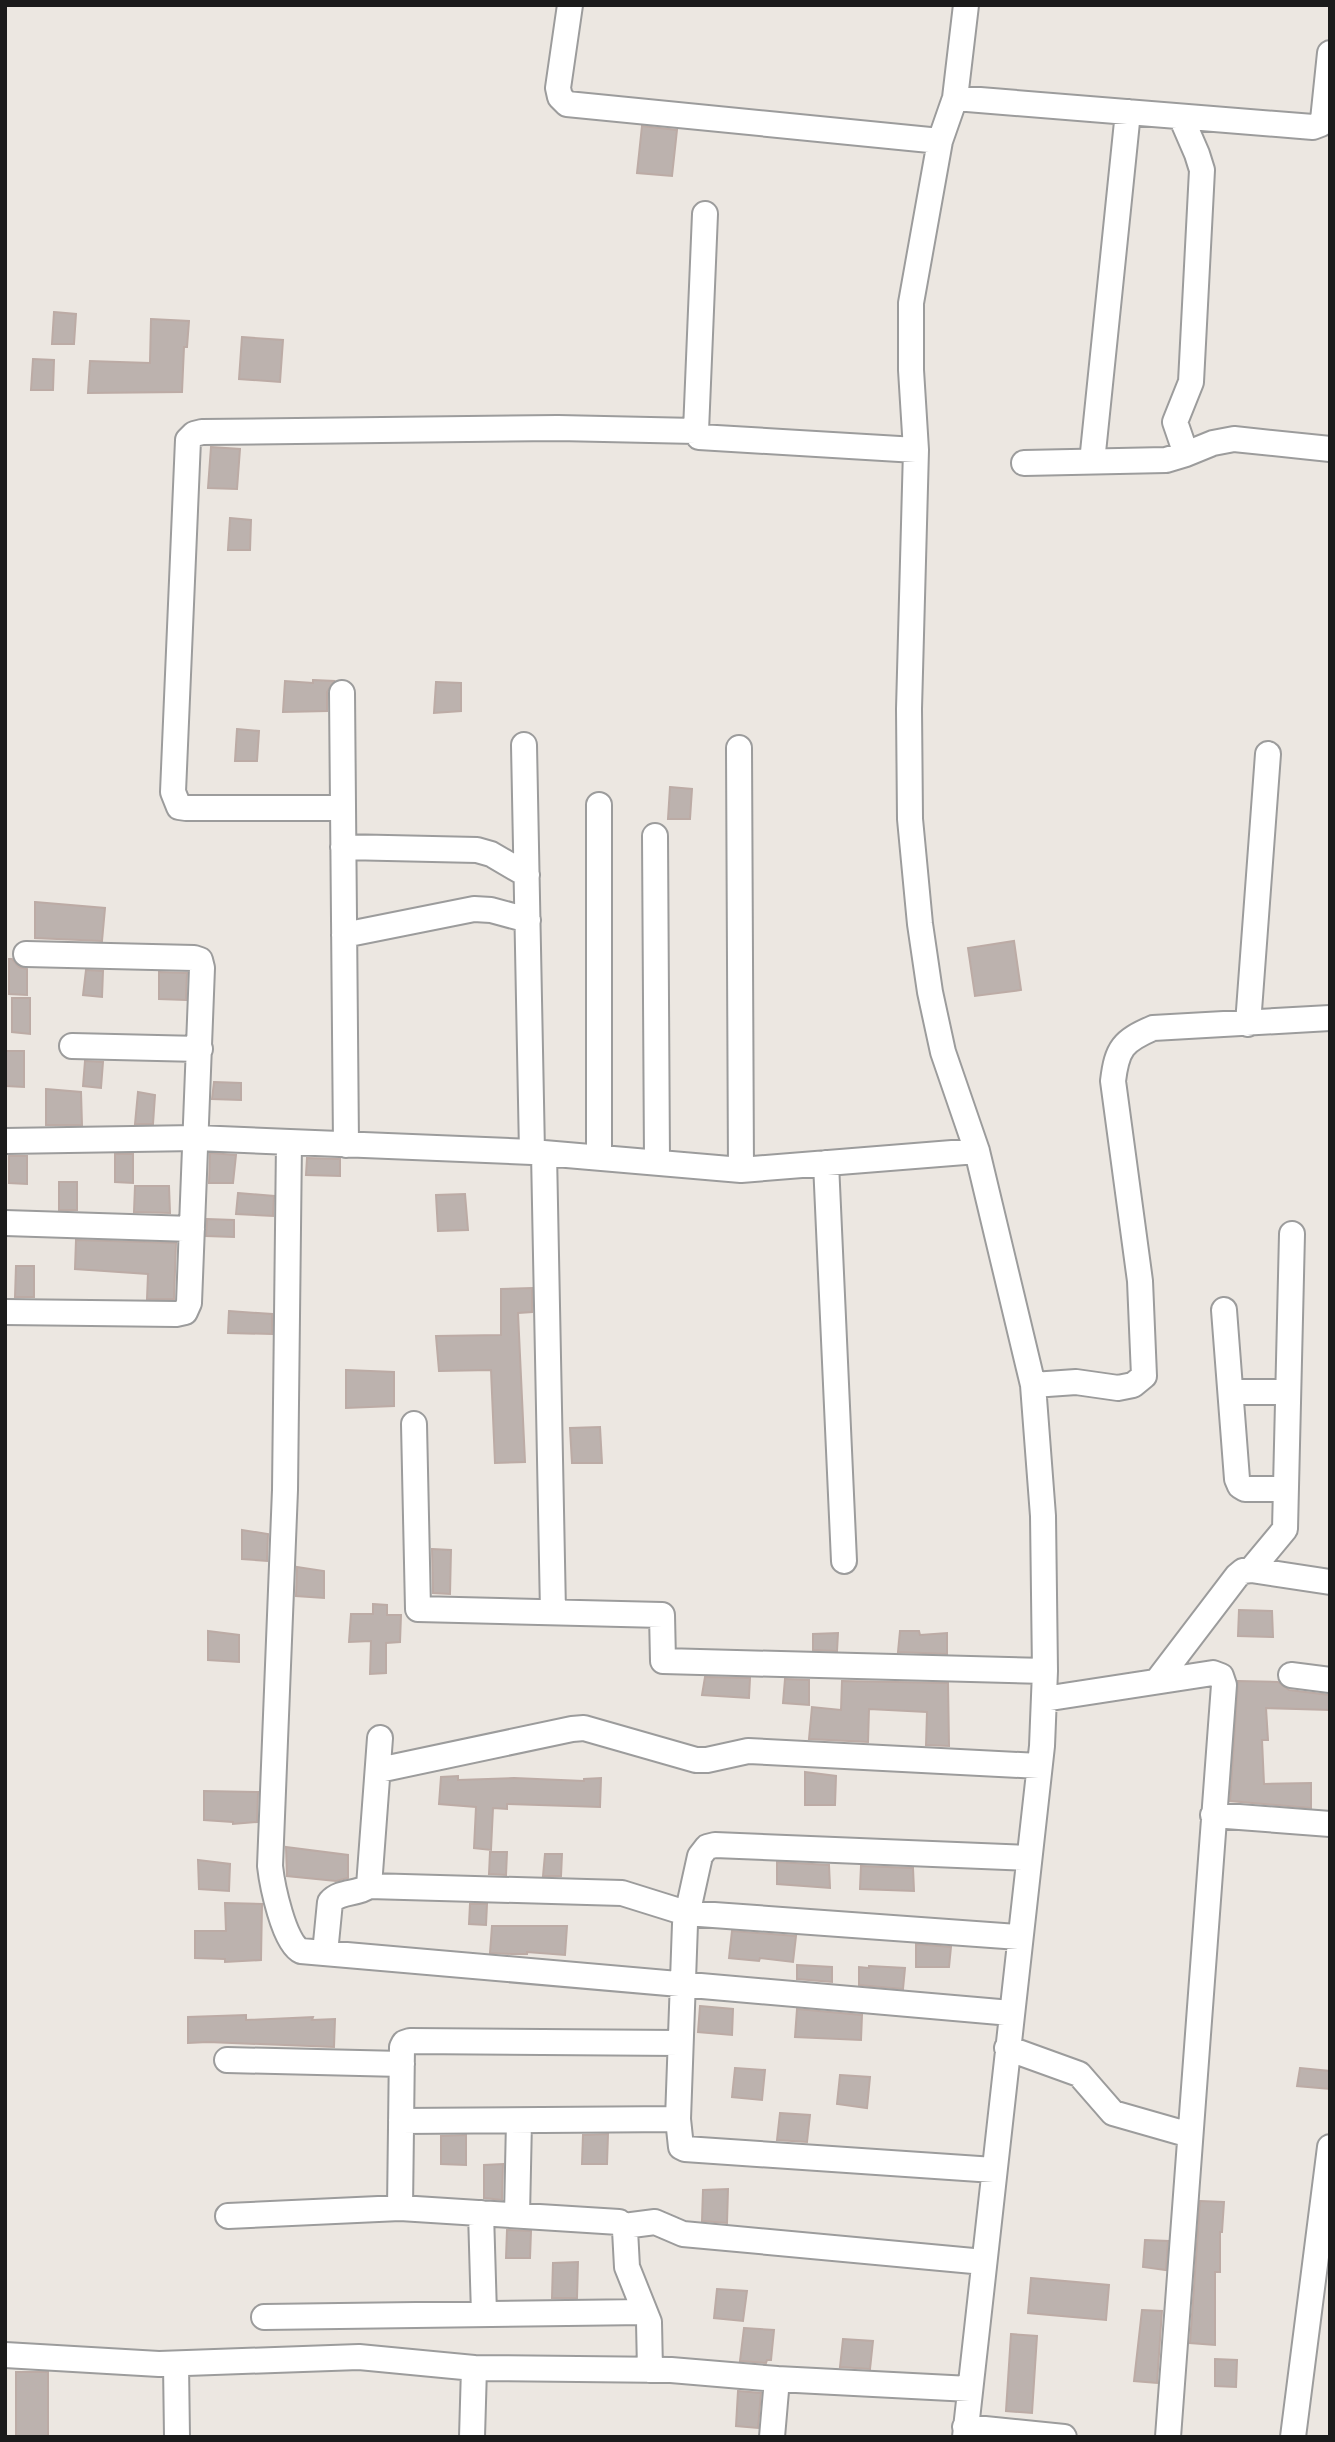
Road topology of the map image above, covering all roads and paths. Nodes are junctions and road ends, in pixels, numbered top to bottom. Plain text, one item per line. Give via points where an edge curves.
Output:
1 (569, 5) edge
2 (966, 5) edge
3 (1330, 54) edge
4 (955, 98) junction
5 (1128, 112) junction
6 (1181, 117) junction
7 (1325, 124) edge
8 (940, 141) junction
9 (705, 214) dead end
10 (696, 431) junction
11 (1330, 449) edge
12 (916, 450) junction
13 (1186, 454) junction
14 (1092, 462) junction
15 (1024, 463) dead end
16 (342, 692) dead end
17 (524, 745) dead end
18 (739, 748) dead end
19 (1268, 754) dead end
20 (599, 805) dead end
21 (343, 808) junction
22 (655, 836) dead end
23 (343, 847) junction
24 (527, 875) junction
25 (528, 920) junction
26 (344, 935) junction
27 (26, 954) dead end
28 (1330, 1018) edge
29 (1248, 1024) junction
30 (72, 1046) dead end
31 (200, 1049) junction
32 (197, 1138) junction
33 (5, 1142) edge
34 (289, 1142) junction
35 (346, 1145) junction
36 (977, 1151) junction
37 (538, 1152) junction
38 (599, 1157) junction
39 (657, 1161) junction
40 (826, 1163) junction
41 (741, 1170) junction
42 (5, 1223) edge
43 (192, 1229) junction
44 (1292, 1234) dead end
45 (1224, 1310) dead end
46 (5, 1312) edge
47 (1033, 1385) junction
48 (1231, 1392) junction
49 (1288, 1392) junction
50 (414, 1424) dead end
51 (1286, 1489) junction
52 (844, 1561) dead end
53 (1251, 1570) junction
54 (1330, 1582) edge
55 (553, 1612) junction
56 (1045, 1671) junction
57 (1291, 1675) dead end
58 (1330, 1679) edge
59 (1157, 1681) junction
60 (1044, 1699) junction
61 (380, 1738) dead end
62 (1039, 1766) junction
63 (379, 1770) junction
64 (1213, 1815) junction
65 (1330, 1824) edge
66 (1029, 1858) junction
67 (369, 1886) junction
68 (686, 1913) junction
69 (1019, 1937) junction
70 (325, 1953) junction
71 (682, 1986) junction
72 (1012, 2014) junction
73 (680, 2043) junction
74 (1007, 2048) junction
75 (227, 2060) dead end
76 (402, 2064) junction
77 (678, 2119) junction
78 (401, 2121) junction
79 (519, 2121) junction
80 (1190, 2135) junction
81 (1330, 2147) edge
82 (994, 2170) junction
83 (400, 2208) junction
84 (481, 2213) junction
85 (517, 2215) junction
86 (228, 2216) dead end
87 (624, 2225) junction
88 (984, 2262) junction
89 (645, 2312) junction
90 (484, 2314) junction
91 (264, 2316) dead end
92 (5, 2355) edge
93 (176, 2364) junction
94 (474, 2368) junction
95 (650, 2370) junction
96 (777, 2379) junction
97 (970, 2389) junction
98 (965, 2432) edge
99 (177, 2437) edge
100 (472, 2437) edge
101 (772, 2437) edge
102 (1062, 2437) edge
103 (1168, 2437) edge
104 (1293, 2437) edge

1 - 8 street via 558,88 567,104
2 - 4 street
3 - 7 street
4 - 5 street
4 - 8 street
5 - 6 street
5 - 14 street
6 - 7 street via 1313,127
6 - 13 street via 1202,170 1191,382 1175,422
8 - 12 street via 911,303
9 - 10 street
10 - 12 street via 705,439
10 - 21 street via 202,432 188,440 175,801 186,808
11 - 13 street via 1234,439
12 - 36 street via 910,819 930,992 943,1052
13 - 14 street via 1166,460
14 - 15 street
16 - 21 street
17 - 24 street
18 - 41 street
19 - 29 street
20 - 38 street
21 - 23 street
22 - 39 street
23 - 24 street via 477,850
23 - 26 street
24 - 25 street
25 - 26 street via 474,909
25 - 37 street
26 - 35 street
27 - 31 street via 200,960
28 - 29 street
29 - 47 street via 1153,1028 1130,1038 1120,1051 1113,1081 1140,1281 1144,1376 1133,1385 1118,1388 1076,1382
30 - 31 street
31 - 32 street
32 - 33 street
32 - 34 street
32 - 43 street
34 - 35 street
34 - 70 street via 285,1490 270,1866 292,1945 301,1951
35 - 37 street
36 - 40 street
36 - 47 street
37 - 38 street
37 - 55 street
38 - 39 street
39 - 41 street
40 - 41 street
40 - 52 street
42 - 43 street
43 - 46 street via 185,1312
44 - 49 street
45 - 48 street
47 - 56 street via 1043,1516
48 - 49 street
48 - 51 street via 1240,1486
49 - 51 street
50 - 55 street via 418,1609
51 - 53 street via 1285,1529
53 - 54 street
53 - 59 street via 1237,1576
55 - 56 street via 662,1615 663,1661
56 - 60 street
57 - 58 street
59 - 60 street
59 - 64 street via 1213,1672 1221,1676 1224,1685
60 - 62 street
61 - 63 street
62 - 63 street via 747,1751 696,1760 584,1728
62 - 66 street
63 - 67 street
64 - 65 street
64 - 80 street
66 - 68 street via 715,1844 701,1856
66 - 69 street
67 - 68 street via 622,1893
67 - 70 street via 330,1902
68 - 69 street
68 - 71 street
69 - 72 street
70 - 71 street
71 - 72 street
71 - 73 street
72 - 74 street
73 - 76 street via 410,2041 402,2047
73 - 77 street
74 - 80 street via 1079,2074 1113,2113
74 - 82 street
75 - 76 street
76 - 78 street
77 - 79 street
77 - 82 street via 679,2141 685,2150
78 - 79 street
78 - 83 street
79 - 85 street
80 - 103 street
81 - 104 street
82 - 88 street
83 - 84 street
83 - 86 street
84 - 85 street
84 - 90 street
85 - 87 street
87 - 88 street via 655,2222 683,2234
87 - 89 street via 625,2261
88 - 97 street
89 - 90 street
89 - 95 street via 650,2328
90 - 91 street
92 - 93 street
93 - 94 street via 359,2357
93 - 99 street
94 - 95 street
94 - 100 street
95 - 96 street
96 - 97 street
96 - 101 street
97 - 98 street
98 - 102 street

